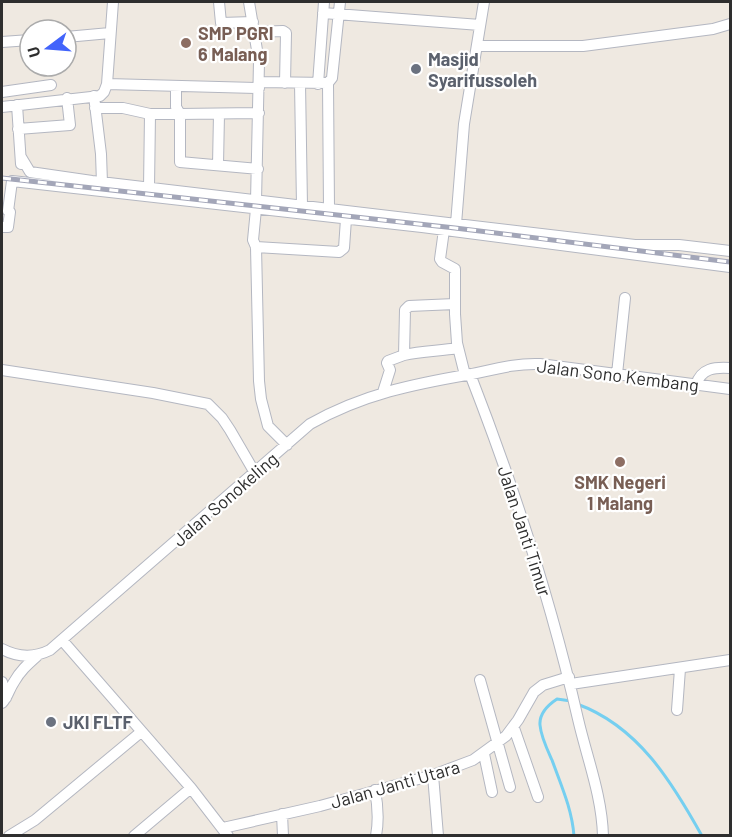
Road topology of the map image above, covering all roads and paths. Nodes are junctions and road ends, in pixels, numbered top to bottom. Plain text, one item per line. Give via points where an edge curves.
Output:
1 (113, 2) edge
2 (219, 2) edge
3 (249, 2) edge
4 (340, 2) edge
5 (484, 2) edge
6 (323, 7) edge
7 (338, 14) junction
8 (730, 24) edge
9 (480, 25) junction
10 (254, 27) junction
11 (110, 33) junction
12 (78, 36) edge
13 (18, 41) edge
14 (2, 42) edge
15 (478, 46) junction
16 (285, 83) junction
17 (323, 83) junction
18 (107, 84) junction
19 (300, 84) junction
20 (51, 85) dead end
21 (259, 85) junction
22 (176, 86) junction
23 (2, 92) edge
24 (67, 98) junction
25 (95, 102) junction
26 (17, 105) junction
27 (2, 106) edge
28 (259, 113) junction
29 (150, 114) junction
30 (180, 114) junction
31 (219, 114) junction
32 (18, 129) junction
33 (21, 158) junction
34 (218, 165) junction
35 (258, 169) junction
36 (21, 182) junction
37 (102, 183) junction
38 (149, 188) junction
39 (256, 205) junction
40 (302, 206) junction
41 (328, 209) junction
42 (346, 219) junction
43 (456, 224) junction
44 (2, 227) edge
45 (444, 230) junction
46 (256, 247) junction
47 (730, 251) edge
48 (730, 267) edge
49 (625, 298) dead end
50 (455, 304) junction
51 (458, 348) junction
52 (404, 355) junction
53 (730, 368) edge
54 (2, 370) edge
55 (468, 374) junction
56 (617, 374) junction
57 (696, 385) junction
58 (730, 388) edge
59 (383, 392) junction
60 (287, 445) junction
61 (255, 473) junction
62 (62, 640) junction
63 (2, 649) edge
64 (37, 656) junction
65 (730, 660) edge
66 (680, 669) junction
67 (480, 680) dead end
68 (2, 682) edge
69 (570, 684) junction
70 (4, 700) edge
71 (677, 710) dead end
72 (514, 728) junction
73 (141, 732) junction
74 (498, 742) junction
75 (484, 754) junction
76 (433, 775) junction
77 (510, 787) dead end
78 (191, 788) junction
79 (375, 790) junction
80 (492, 792) dead end
81 (538, 797) dead end
82 (282, 814) junction
83 (226, 832) edge
84 (13, 835) edge
85 (134, 836) edge
86 (283, 836) edge
87 (376, 836) edge
88 (438, 836) edge
89 (603, 836) edge

1 - 11 street
2 - 10 street via 221,22
3 - 10 street
4 - 7 street
5 - 9 street
6 - 7 street
6 - 17 street
7 - 9 street
7 - 17 street via 332,78
8 - 15 street via 583,46
9 - 15 street
10 - 16 street via 286,33
10 - 21 street
11 - 12 street
11 - 18 street
13 - 14 street
15 - 43 street via 464,124
16 - 19 street
16 - 21 street
17 - 19 street
17 - 41 street
18 - 22 street
18 - 25 street
19 - 40 street
20 - 23 street
21 - 22 street
21 - 28 street
22 - 30 street
24 - 25 street
24 - 26 street
24 - 32 street via 70,125
25 - 29 street
25 - 37 street
26 - 27 street
26 - 32 street
28 - 31 street
28 - 35 street
29 - 30 street
29 - 38 street
30 - 31 street
30 - 34 street via 180,162
31 - 34 street
32 - 33 street
33 - 36 street
33 - 37 street via 30,172
34 - 35 street
35 - 39 street
36 - 39 street
36 - 44 street via 12,181 8,227
37 - 38 street
38 - 39 street
39 - 40 street
39 - 42 street
39 - 46 street
40 - 41 street
41 - 43 street
42 - 45 street
42 - 46 street via 344,248 339,252
43 - 47 street via 635,245
45 - 48 street
45 - 50 street, Jalan Janti Timur via 440,258 455,270
46 - 60 street via 261,399 268,426
49 - 56 street
50 - 51 street, Jalan Janti Timur
50 - 52 street via 409,306 403,315
51 - 52 street
51 - 55 street, Jalan Janti Timur
52 - 59 street via 388,361 390,370
53 - 57 street via 703,372
54 - 61 street via 208,404 230,429
55 - 56 street, Jalan Sono Kembang via 524,363
55 - 59 street, Jalan Sonokeling
55 - 69 street, Jalan Janti Timur via 526,527
56 - 57 street, Jalan Sono Kembang
57 - 58 street, Jalan Sono Kembang
59 - 60 street, Jalan Sonokeling via 330,412
60 - 61 street, Jalan Sonokeling
61 - 62 street, Jalan Sonokeling
62 - 64 street, Jalan Sonokeling
62 - 73 street
63 - 64 street
64 - 70 street, Jalan Sonokeling via 23,667
65 - 66 street, Jalan Janti Utara
66 - 69 street, Jalan Janti Utara
66 - 71 street
67 - 74 street
68 - 70 street
69 - 72 street, Jalan Janti Utara via 543,685 534,692
69 - 89 street, Jalan Janti Timur via 598,798
72 - 74 street, Jalan Janti Utara
72 - 81 street
73 - 78 street
73 - 84 street
74 - 75 street, Jalan Janti Utara
74 - 77 street
75 - 76 street, Jalan Janti Utara
75 - 80 street
76 - 79 street, Jalan Janti Utara
76 - 88 street
78 - 83 street
78 - 85 street
79 - 82 street, Jalan Janti Utara
79 - 87 street
82 - 83 street, Jalan Janti Utara
82 - 86 street

